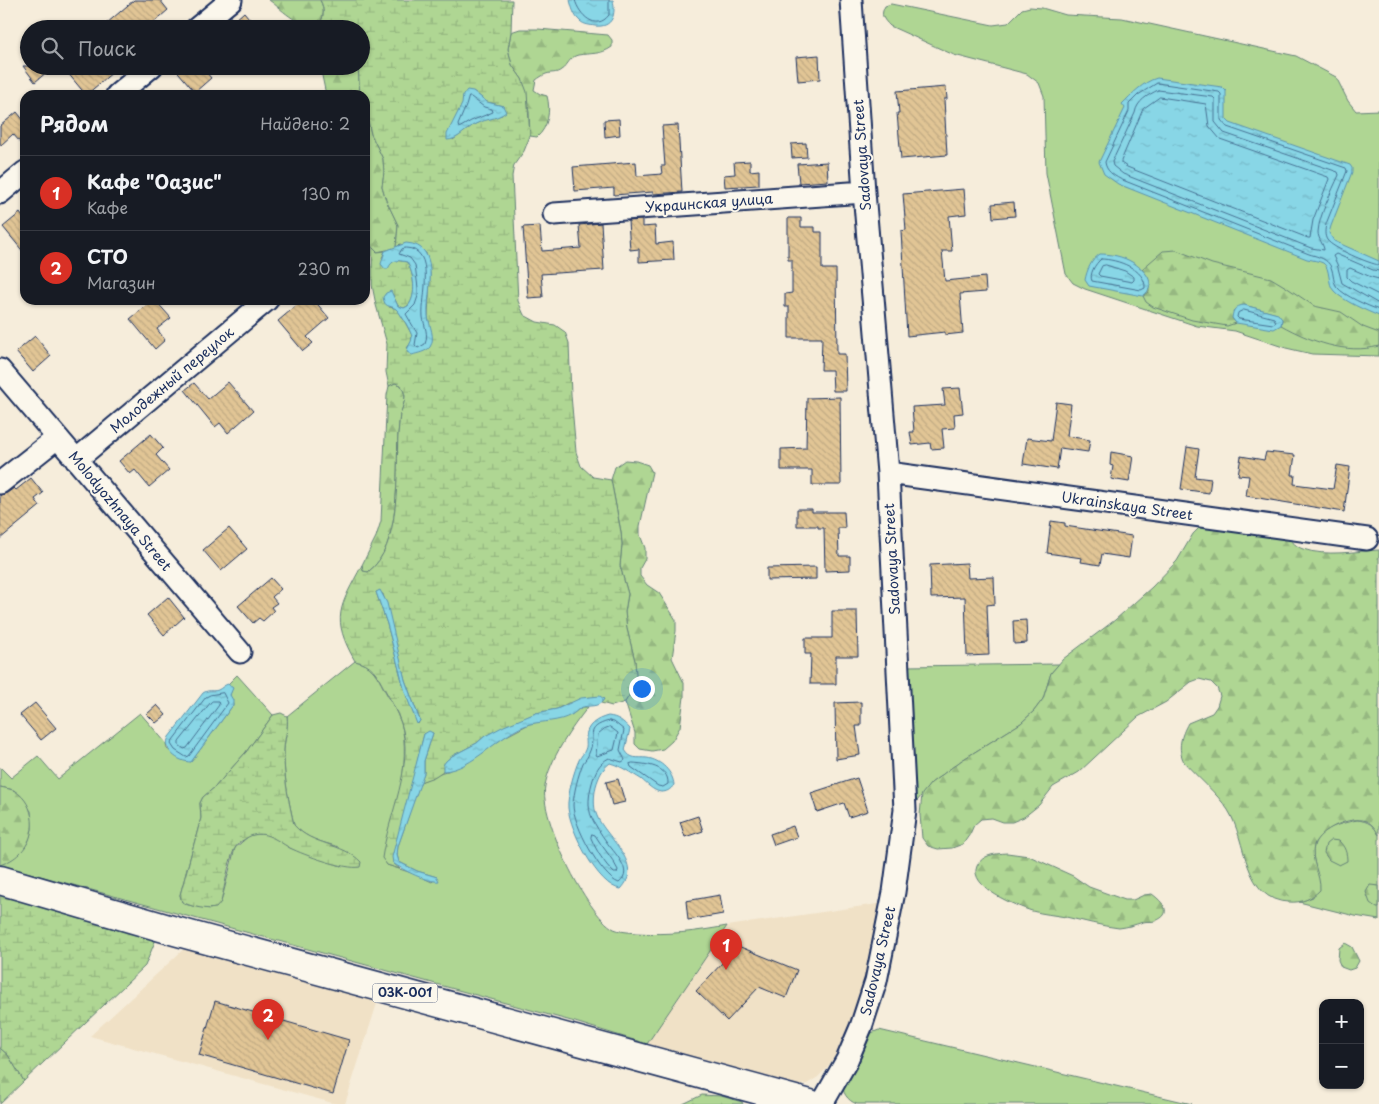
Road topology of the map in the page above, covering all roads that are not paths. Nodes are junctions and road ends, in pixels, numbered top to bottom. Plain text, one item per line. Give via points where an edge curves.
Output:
1 (231, 0) edge
2 (851, 0) edge
3 (207, 20) edge
4 (141, 75) edge
5 (123, 90) edge
6 (20, 176) edge
7 (864, 192) junction
8 (0, 193) edge
9 (554, 214) dead end
10 (261, 305) edge
11 (0, 370) edge
12 (57, 438) junction
13 (76, 460) junction
14 (888, 473) junction
15 (0, 483) edge
16 (1367, 539) dead end
17 (240, 652) dead end
18 (0, 880) edge
19 (810, 1104) edge
20 (822, 1104) edge

1 - 3 street
2 - 7 street, Sadovaya Street
4 - 5 street
6 - 8 street
7 - 9 street, Украинская улица
7 - 14 street, Sadovaya Street
10 - 13 street, Молодежный переулок
11 - 12 street, Molodyozhnaya Street
12 - 13 street, Molodyozhnaya Street
12 - 15 street
13 - 17 street, Molodyozhnaya Street
14 - 16 street, Ukrainskaya Street
14 - 20 street, Sadovaya Street via 905,810 903,830 876,981 862,1028
18 - 19 main road, 03К-001 via 175,931

